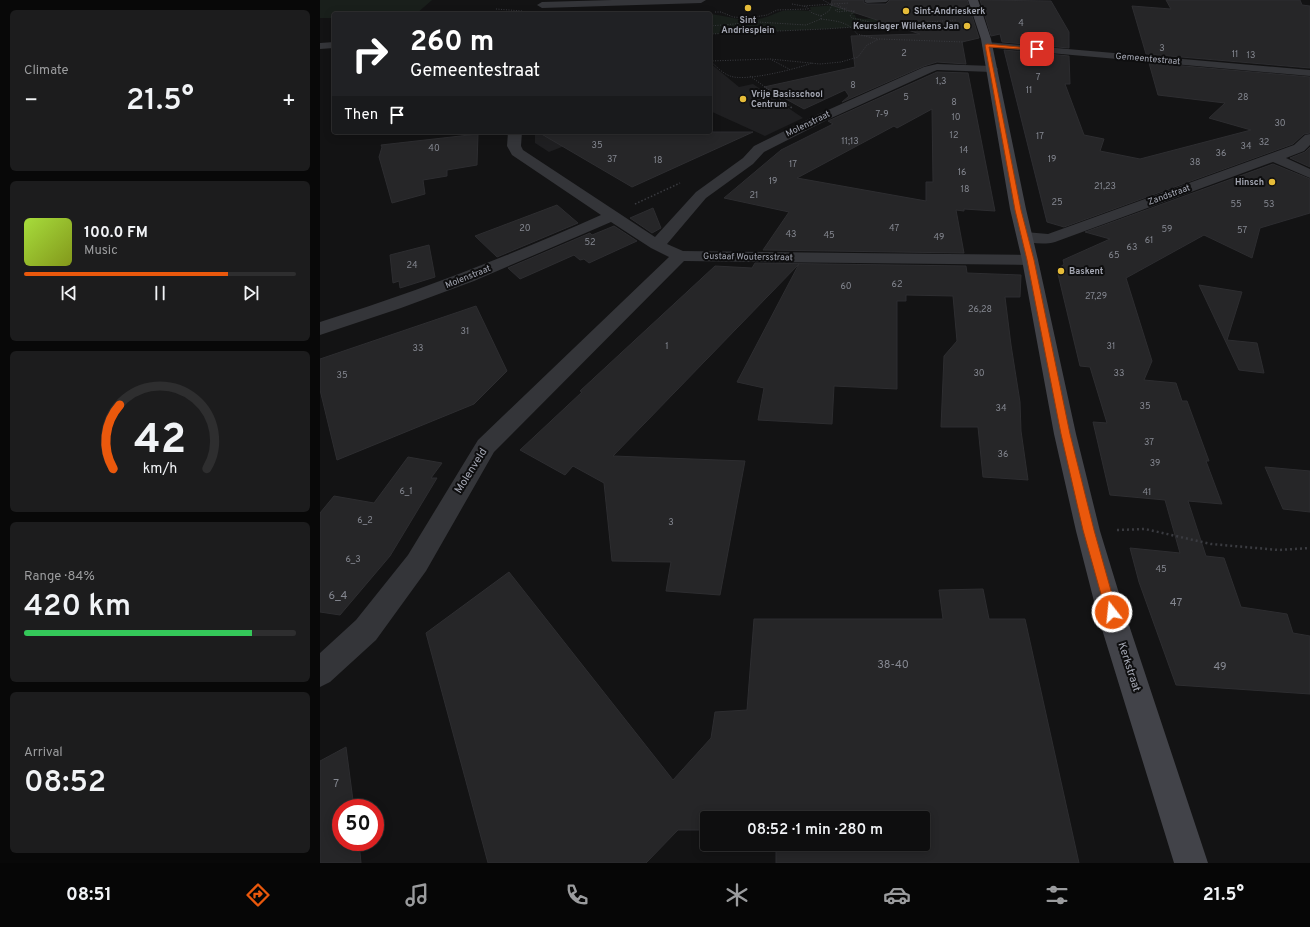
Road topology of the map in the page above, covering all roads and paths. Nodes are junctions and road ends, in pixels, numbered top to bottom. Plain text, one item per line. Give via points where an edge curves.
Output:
1 (702, 0) edge
2 (823, 0) edge
3 (886, 0) edge
4 (973, 0) edge
5 (867, 1) dead end
6 (792, 4) dead end
7 (832, 5) junction
8 (803, 6) junction
9 (540, 7) edge
10 (842, 8) junction
11 (847, 8) dead end
12 (496, 9) dead end
13 (808, 9) junction
14 (846, 11) junction
15 (848, 11) dead end
16 (714, 12) dead end
17 (821, 16) junction
18 (748, 18) junction
19 (980, 18) junction
20 (821, 19) junction
21 (748, 22) junction
22 (712, 26) edge
23 (853, 28) junction
24 (712, 34) edge
25 (879, 39) junction
26 (987, 44) junction
27 (332, 45) edge
28 (320, 46) edge
29 (770, 59) junction
30 (712, 61) edge
31 (712, 63) edge
32 (812, 63) junction
33 (789, 69) junction
34 (992, 69) junction
35 (1310, 73) edge
36 (750, 76) junction
37 (815, 121) junction
38 (515, 134) edge
39 (1310, 138) edge
40 (1273, 157) junction
41 (1310, 174) edge
42 (613, 215) junction
43 (657, 245) junction
44 (1027, 249) junction
45 (680, 256) junction
46 (320, 328) edge
47 (1088, 530) junction
48 (1310, 548) edge
49 (320, 672) edge
50 (1191, 863) edge

1 - 9 street
2 - 7 path
3 - 5 lane
4 - 19 main road, Kerkstraat
6 - 8 path
7 - 8 path
7 - 10 path
7 - 17 path via 829,11
8 - 13 path
9 - 12 path
10 - 11 path
10 - 14 path
10 - 14 path via 835,11
13 - 17 path
13 - 18 path via 777,10 767,15
14 - 15 path
16 - 18 path
17 - 20 path
18 - 21 path
19 - 23 path
19 - 26 main road, Kerkstraat
20 - 21 path via 805,25
20 - 23 path via 845,23
21 - 22 path
23 - 24 path
23 - 25 path via 861,36
25 - 26 path
25 - 32 path via 867,45 858,57 829,64
26 - 34 main road, Kerkstraat
26 - 35 street, Gemeentestraat
27 - 28 street
29 - 30 path
29 - 32 path
29 - 33 path
31 - 36 path via 726,75 734,78
32 - 33 path
33 - 36 path
34 - 37 street, Molenstraat via 928,69
34 - 44 main road, Kerkstraat
36 - 37 path via 800,114
37 - 43 street, Molenstraat via 759,149 748,161 701,195
38 - 42 street, Gustaaf Woutersstraat via 514,146 517,152
39 - 40 street, Zandstraat via 1299,148
40 - 41 street
40 - 44 street, Zandstraat
42 - 43 street, Gustaaf Woutersstraat
42 - 46 street, Molenstraat via 423,295
43 - 45 street, Gustaaf Woutersstraat
44 - 45 street, Gustaaf Woutersstraat
44 - 47 main road, Kerkstraat via 1065,434
45 - 49 street, Molenveld via 486,446 417,563 366,630
47 - 48 path via 1145,529 1211,544 1279,550
47 - 50 main road, Kerkstraat

